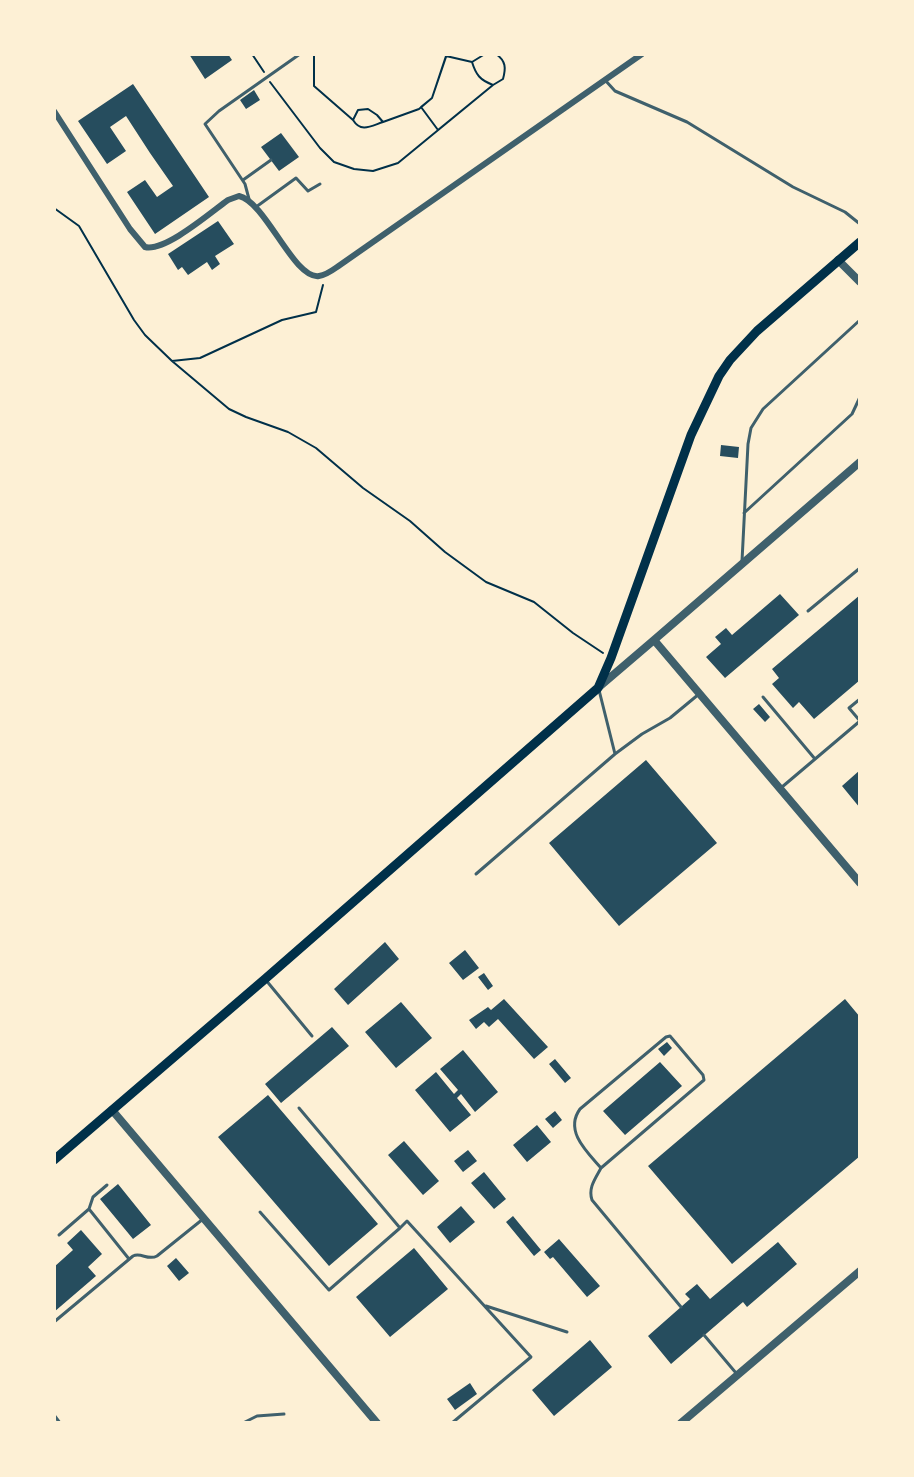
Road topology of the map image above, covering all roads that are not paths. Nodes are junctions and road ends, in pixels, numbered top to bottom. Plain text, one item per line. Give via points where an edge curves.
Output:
1 (300, 54) edge
2 (642, 54) edge
3 (605, 80) junction
4 (54, 111) edge
5 (271, 160) dead end
6 (243, 180) junction
7 (320, 184) dead end
8 (249, 199) junction
9 (256, 207) junction
10 (860, 224) edge
11 (860, 242) edge
12 (838, 260) junction
13 (860, 282) edge
14 (860, 320) edge
15 (860, 397) edge
16 (860, 462) edge
17 (744, 513) junction
18 (742, 562) junction
19 (860, 568) edge
20 (808, 611) dead end
21 (654, 640) junction
22 (598, 688) junction
23 (699, 694) junction
24 (763, 698) dead end
25 (860, 699) edge
26 (615, 754) junction
27 (815, 759) junction
28 (781, 788) junction
29 (476, 874) dead end
30 (860, 883) edge
31 (265, 979) junction
32 (312, 1036) dead end
33 (299, 1108) dead end
34 (112, 1110) junction
35 (54, 1160) edge
36 (601, 1168) junction
37 (107, 1185) dead end
38 (89, 1209) junction
39 (260, 1212) dead end
40 (204, 1218) junction
41 (400, 1228) junction
42 (59, 1235) dead end
43 (130, 1259) junction
44 (860, 1271) edge
45 (484, 1305) junction
46 (681, 1307) dead end
47 (54, 1322) edge
48 (567, 1332) dead end
49 (704, 1335) dead end
50 (737, 1375) junction
51 (284, 1414) dead end
52 (54, 1415) edge
53 (60, 1423) edge
54 (243, 1423) edge
55 (377, 1423) edge
56 (452, 1423) edge
57 (681, 1423) edge

1 - 6 lane via 205,124
2 - 3 street
3 - 9 street via 326,274 315,276 306,270
3 - 10 lane via 615,91 696,127
4 - 8 street via 145,247 168,242 233,198
5 - 6 lane
6 - 8 lane
7 - 9 lane via 308,190 296,178
8 - 9 street
11 - 12 main road
12 - 13 street
12 - 22 main road via 757,331 719,376 699,414
14 - 17 lane via 763,409 748,444
15 - 17 lane via 852,414
16 - 18 street
17 - 18 lane
18 - 21 street
19 - 20 lane
21 - 22 street
21 - 23 street
22 - 26 lane
22 - 31 main road
23 - 26 lane
23 - 28 street
24 - 27 lane
25 - 27 lane via 849,708 860,721
26 - 29 lane
27 - 28 lane
28 - 30 street
31 - 32 lane
31 - 34 main road
33 - 41 lane
34 - 35 main road
34 - 40 street
36 - 36 lane via 579,1141 574,1122 577,1113 670,1036 704,1080
36 - 46 lane via 592,1184 592,1200
37 - 38 lane via 93,1197
38 - 42 lane
38 - 43 lane
39 - 41 lane via 329,1290
40 - 43 lane via 157,1256 136,1255
40 - 55 street
41 - 45 lane via 407,1221
43 - 47 lane
44 - 50 street
45 - 48 lane
45 - 56 lane via 531,1357
49 - 50 lane
50 - 57 street
51 - 54 lane via 260,1415
52 - 53 lane

